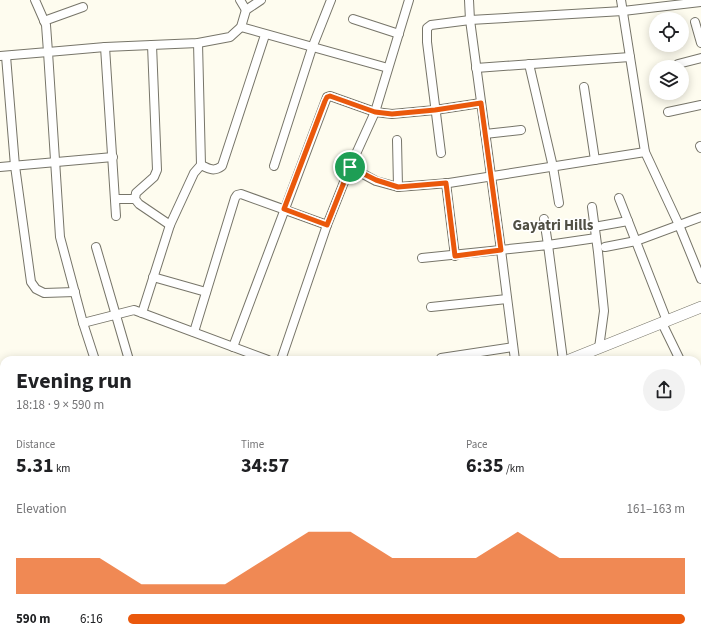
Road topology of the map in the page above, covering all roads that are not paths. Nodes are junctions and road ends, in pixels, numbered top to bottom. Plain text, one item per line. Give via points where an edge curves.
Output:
1 (35, 0) edge
2 (240, 0) edge
3 (261, 0) edge
4 (331, 0) edge
5 (409, 0) edge
6 (469, 0) edge
7 (622, 0) edge
8 (682, 2) edge
9 (701, 2) edge
10 (83, 7) dead end
11 (246, 10) junction
12 (623, 11) junction
13 (353, 19) dead end
14 (470, 20) junction
15 (44, 21) junction
16 (695, 22) dead end
17 (241, 27) junction
18 (399, 34) junction
19 (265, 35) junction
20 (198, 43) junction
21 (701, 43) edge
22 (152, 45) junction
23 (105, 47) junction
24 (312, 48) junction
25 (48, 52) junction
26 (3, 56) edge
27 (630, 57) junction
28 (701, 58) edge
29 (689, 61) edge
30 (529, 64) junction
31 (388, 68) junction
32 (476, 68) junction
33 (584, 87) dead end
34 (481, 103) junction
35 (701, 105) edge
36 (435, 110) junction
37 (375, 112) junction
38 (668, 112) dead end
39 (521, 130) dead end
40 (485, 134) junction
41 (397, 140) dead end
42 (645, 152) junction
43 (441, 153) dead end
44 (113, 157) junction
45 (595, 160) junction
46 (54, 161) junction
47 (200, 165) junction
48 (15, 166) junction
49 (274, 166) dead end
50 (553, 166) junction
51 (0, 167) edge
52 (350, 167) junction
53 (490, 176) junction
54 (446, 183) junction
55 (398, 187) junction
56 (619, 198) dead end
57 (116, 199) junction
58 (135, 199) junction
59 (559, 202) dead end
60 (592, 207) dead end
61 (284, 209) junction
62 (116, 216) dead end
63 (701, 217) edge
64 (544, 219) dead end
65 (628, 221) junction
66 (170, 225) junction
67 (327, 225) junction
68 (679, 225) junction
69 (594, 227) junction
70 (596, 238) junction
71 (636, 241) junction
72 (548, 245) junction
73 (96, 247) dead end
74 (605, 247) dead end
75 (501, 250) junction
76 (455, 256) junction
77 (422, 258) dead end
78 (153, 277) junction
79 (701, 279) edge
80 (75, 292) junction
81 (206, 292) junction
82 (507, 298) junction
83 (431, 307) dead end
84 (701, 307) edge
85 (142, 313) junction
86 (115, 314) junction
87 (665, 322) junction
88 (84, 323) junction
89 (194, 332) junction
90 (234, 347) junction
91 (513, 347) junction
92 (599, 348) junction
93 (94, 356) edge
94 (128, 356) edge
95 (258, 356) edge
96 (282, 356) edge
97 (454, 356) edge
98 (514, 356) edge
99 (562, 356) edge
100 (579, 356) edge
101 (678, 356) edge

1 - 15 street
2 - 11 street
3 - 11 street
4 - 24 street
5 - 18 street
6 - 14 street
7 - 12 street
8 - 9 street
8 - 12 street
10 - 15 street
11 - 17 street
12 - 14 street
12 - 27 street
13 - 18 street
14 - 32 street
14 - 36 street via 431,25 427,28 426,42
15 - 25 street
16 - 21 street
17 - 19 street
17 - 20 street via 230,36
18 - 31 street
19 - 24 street
19 - 47 street via 222,166 217,170 209,170
20 - 22 street
20 - 47 street
22 - 23 street
22 - 58 street via 157,170 154,177 136,193
23 - 25 street
23 - 44 street
24 - 31 street
24 - 49 street
25 - 26 street
25 - 46 street
26 - 48 street
27 - 30 street
27 - 42 street
28 - 29 street
30 - 32 street
30 - 50 street
31 - 37 street
32 - 34 street
33 - 45 street
34 - 36 street
34 - 40 street
35 - 38 street
36 - 37 street via 392,114
36 - 43 street
37 - 52 street
37 - 61 street via 327,97
39 - 40 street
40 - 53 street
41 - 55 street
42 - 45 street
42 - 68 street
44 - 46 street
44 - 57 street
45 - 50 street
46 - 48 street
46 - 80 street via 60,237
47 - 66 street
48 - 51 street
48 - 80 street via 31,282 36,289 44,293
50 - 53 street
50 - 59 street
52 - 55 street
52 - 67 street
53 - 54 street
53 - 75 street
54 - 55 street
54 - 76 street
56 - 65 street
57 - 58 street
57 - 62 street
58 - 66 street
60 - 69 street
61 - 67 street
61 - 81 street via 241,194 235,198
61 - 90 street
63 - 68 street
64 - 72 street
65 - 69 street
65 - 71 street
66 - 78 street
67 - 96 street
68 - 71 street
68 - 79 street
69 - 70 street
70 - 72 street
70 - 92 street via 604,311
71 - 74 street
71 - 87 street
72 - 75 street
72 - 99 street
73 - 86 street
75 - 76 street
75 - 82 street
76 - 77 street
78 - 81 street
78 - 85 street
80 - 88 street
81 - 89 street
82 - 83 street
82 - 91 street
84 - 87 street
85 - 86 street via 134,310
85 - 89 street
86 - 88 street
86 - 94 street
87 - 92 street
87 - 101 street
88 - 93 street
89 - 90 street
90 - 95 street
91 - 97 street
91 - 98 street
92 - 100 street

